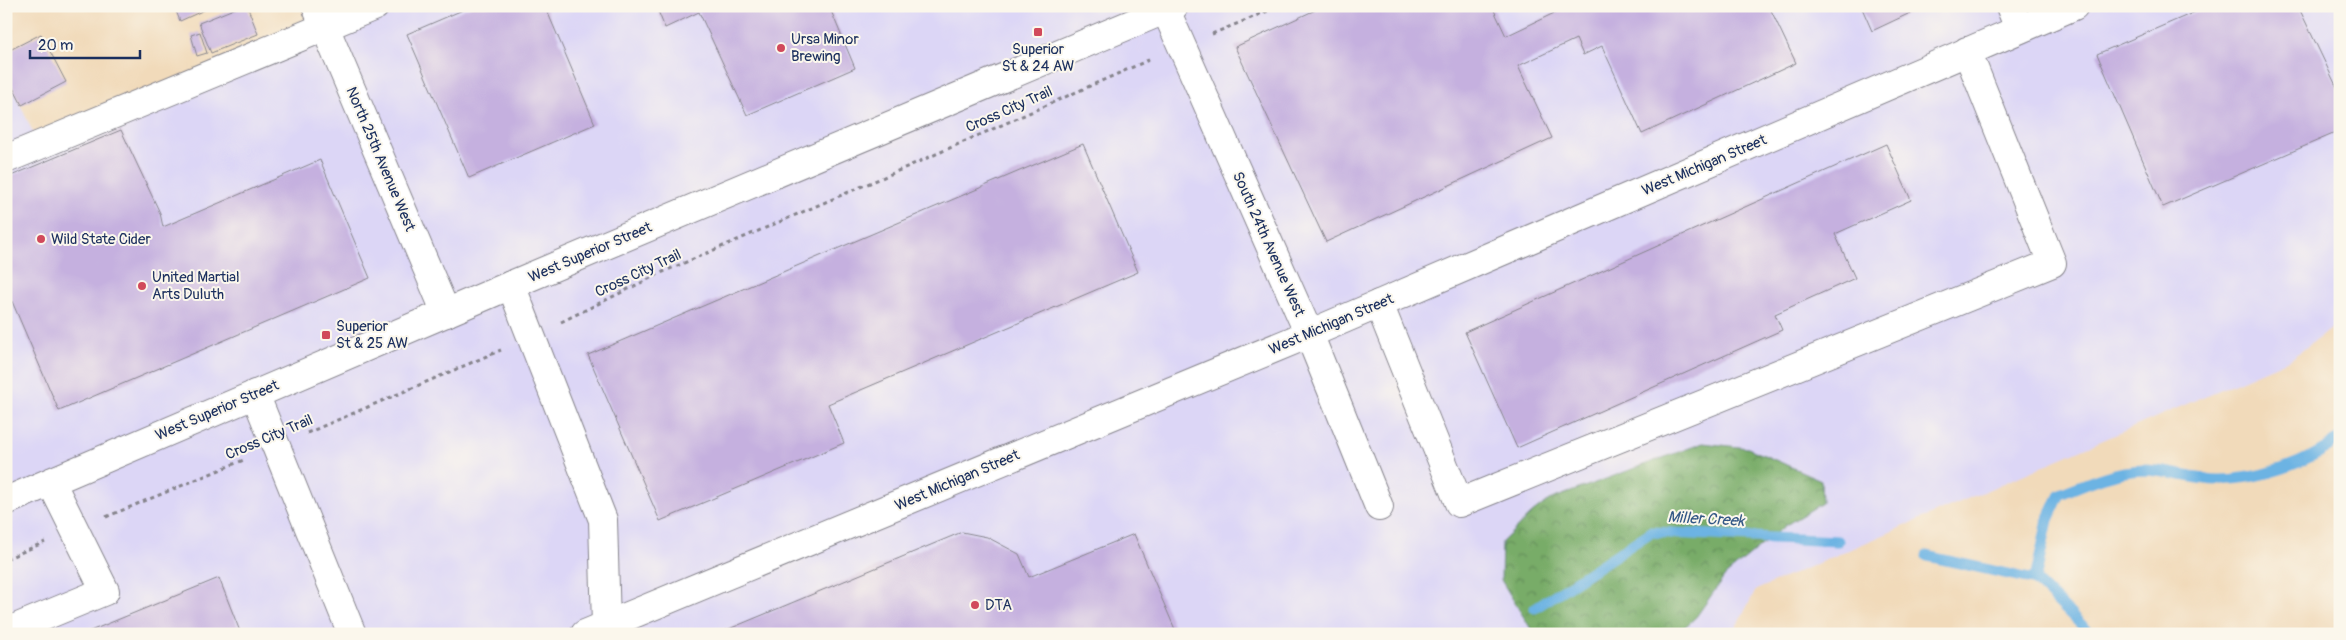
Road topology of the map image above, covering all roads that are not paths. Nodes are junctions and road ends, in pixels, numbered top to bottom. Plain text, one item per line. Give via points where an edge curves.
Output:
1 (374, 6) edge
2 (2074, 6) edge
3 (1168, 8) edge
4 (320, 17) edge
5 (2014, 18) edge
6 (1967, 51) junction
7 (6, 159) edge
8 (510, 285) junction
9 (1378, 304) junction
10 (446, 312) junction
11 (1309, 334) junction
12 (255, 394) junction
13 (51, 482) junction
14 (6, 501) edge
15 (1379, 507) dead end
16 (596, 629) edge
17 (6, 632) edge
18 (352, 634) edge

1 - 4 street
2 - 5 street, West Michigan Street
3 - 8 street, West Superior Street
3 - 11 street, South 24th Avenue West via 1182,47
4 - 7 street
4 - 10 street, North 25th Avenue West
5 - 6 street, West Michigan Street
6 - 9 street, West Michigan Street
6 - 9 street via 2052,264 1459,503
8 - 10 street, West Superior Street
8 - 16 street via 603,520
9 - 11 street, West Michigan Street
10 - 12 street, West Superior Street
11 - 15 street, South 24th Avenue West
11 - 16 street, West Michigan Street
12 - 13 street, West Superior Street
12 - 18 street
13 - 14 street, West Superior Street
13 - 17 street via 105,592

